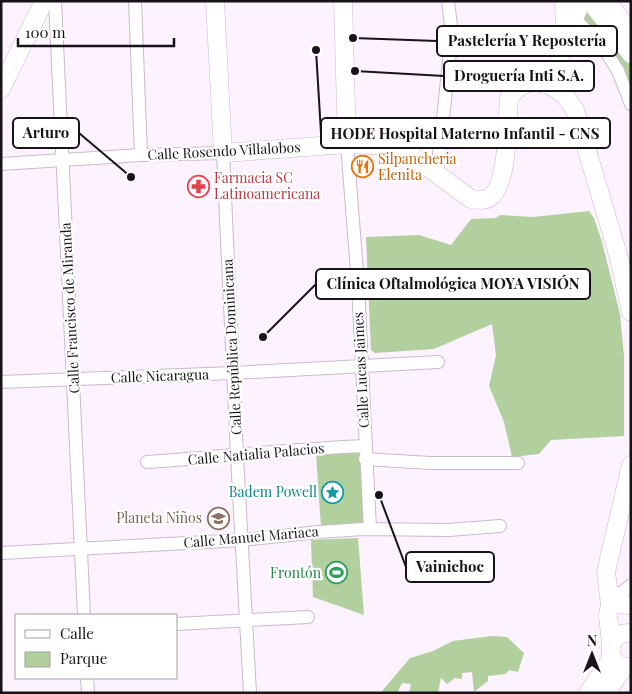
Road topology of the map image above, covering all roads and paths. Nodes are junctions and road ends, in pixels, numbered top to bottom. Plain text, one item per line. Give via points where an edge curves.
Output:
1 (34, 1) edge
2 (44, 1) edge
3 (55, 1) edge
4 (134, 1) edge
5 (215, 1) edge
6 (343, 1) edge
7 (448, 1) edge
8 (564, 1) edge
9 (582, 1) edge
10 (590, 1) edge
11 (607, 1) edge
12 (570, 25) junction
13 (631, 34) edge
14 (631, 54) edge
15 (559, 62) junction
16 (3, 77) edge
17 (538, 82) junction
18 (561, 92) junction
19 (631, 104) edge
20 (508, 112) junction
21 (580, 130) junction
22 (347, 144) junction
23 (223, 153) junction
24 (141, 155) junction
25 (63, 161) junction
26 (1, 164) edge
27 (437, 174) junction
28 (631, 312) edge
29 (438, 362) dead end
30 (361, 365) junction
31 (233, 373) junction
32 (74, 378) junction
33 (1, 382) edge
34 (365, 446) junction
35 (237, 456) junction
36 (366, 459) junction
37 (147, 462) dead end
38 (518, 463) dead end
39 (631, 465) edge
40 (500, 526) dead end
41 (370, 529) junction
42 (242, 540) junction
43 (81, 548) junction
44 (2, 553) edge
45 (631, 585) edge
46 (610, 599) junction
47 (631, 605) edge
48 (84, 614) edge
49 (308, 617) dead end
50 (246, 620) junction
51 (178, 624) edge
52 (630, 633) edge
53 (623, 664) edge
54 (87, 679) edge
55 (88, 693) edge
56 (250, 693) edge
57 (588, 693) edge
58 (606, 693) edge

1 - 16 main road
2 - 16 main road
3 - 25 street, Calle Francisco de Miranda
4 - 24 street
5 - 23 main road, Calle República Dominicana
6 - 22 main road, Calle Lucas Jaimes
7 - 27 street via 452,34
8 - 12 main road
9 - 12 main road
10 - 14 main road
11 - 13 main road
12 - 15 main road
12 - 19 street via 602,45 618,71
15 - 17 main road
15 - 18 main road
17 - 18 main road
17 - 20 main road, Calle Rosendo Villalobos via 515,89 509,98
18 - 21 main road via 575,110
20 - 21 main road via 516,99 532,93 556,103
20 - 27 main road, Calle Rosendo Villalobos via 502,179 498,190 488,199 471,199
21 - 28 main road via 619,258
22 - 23 main road, Calle Rosendo Villalobos
22 - 27 main road, Calle Rosendo Villalobos via 393,146
22 - 30 street, Calle Lucas Jaimes
23 - 24 street, Calle Rosendo Villalobos
23 - 31 street, Calle República Dominicana
24 - 25 street, Calle Rosendo Villalobos
25 - 26 street, Calle Rosendo Villalobos
25 - 32 street, Calle Francisco de Miranda
29 - 30 street, Calle Nicaragua
30 - 31 street, Calle Nicaragua
30 - 34 street, Calle Lucas Jaimes
31 - 32 street, Calle Nicaragua
31 - 35 street, Calle República Dominicana
32 - 33 street, Calle Nicaragua
32 - 43 street, Calle Francisco de Miranda
34 - 35 street, Calle Natialia Palacios
34 - 36 street, Calle Lucas Jaimes
35 - 37 street, Calle Natialia Palacios
35 - 42 street, Calle República Dominicana
36 - 38 street
36 - 41 street, Calle Lucas Jaimes
39 - 46 main road via 606,572
40 - 41 street, Calle Manuel Mariaca via 448,530
41 - 42 street, Calle Manuel Mariaca
42 - 43 street, Calle Manuel Mariaca
42 - 50 street, Calle República Dominicana
43 - 44 street, Calle Manuel Mariaca
43 - 48 street, Calle Francisco de Miranda
45 - 46 street
46 - 47 main road
46 - 52 main road
46 - 53 main road via 608,615
49 - 50 street
50 - 51 street
50 - 56 street, Calle República Dominicana
52 - 53 main road via 617,637
53 - 57 main road
53 - 58 main road
54 - 55 street

